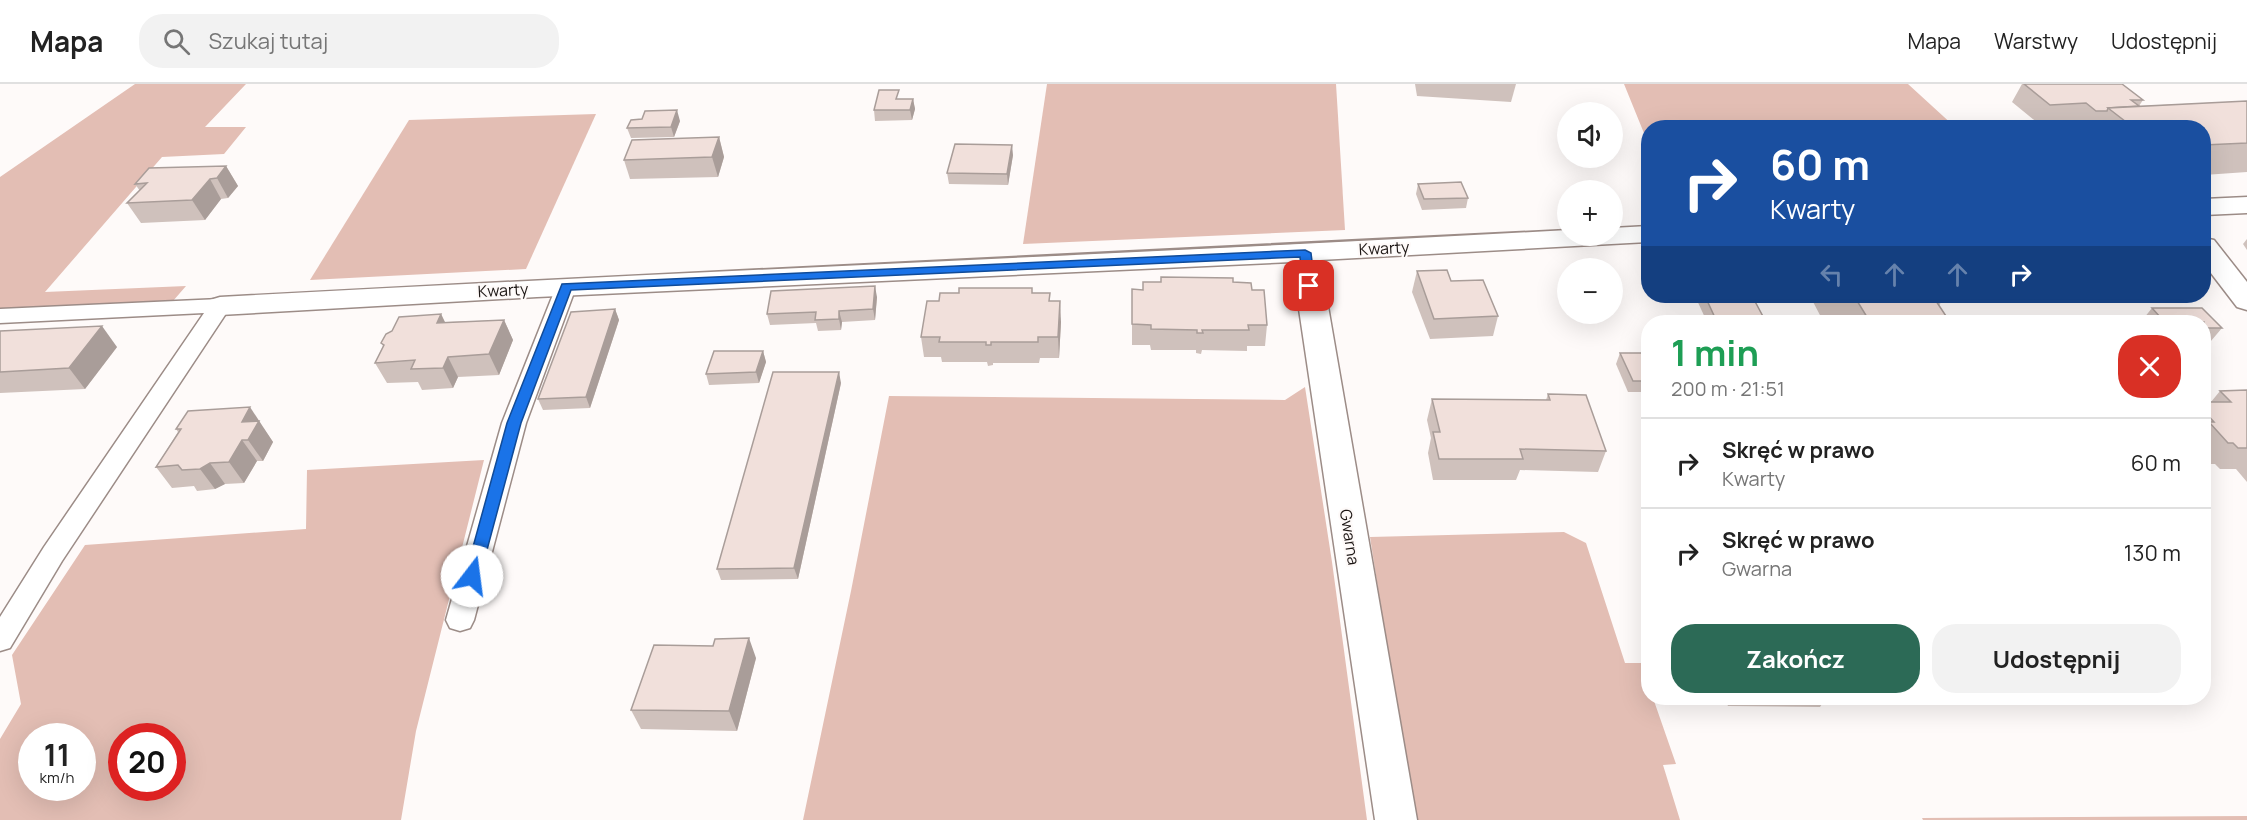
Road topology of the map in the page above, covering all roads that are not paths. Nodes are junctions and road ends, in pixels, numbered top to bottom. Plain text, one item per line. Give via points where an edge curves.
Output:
1 (2247, 205) edge
2 (2211, 207) edge
3 (1641, 234) edge
4 (1305, 253) junction
5 (2211, 255) edge
6 (566, 287) junction
7 (2247, 301) edge
8 (220, 306) junction
9 (0, 316) edge
10 (460, 620) dead end
11 (0, 640) edge
12 (1396, 820) edge

1 - 2 street
3 - 4 street, Kwarty
4 - 6 street, Kwarty
4 - 12 street, Gwarna
5 - 7 street
6 - 8 street, Kwarty
6 - 10 lane via 514,423
8 - 9 lane
8 - 11 lane

